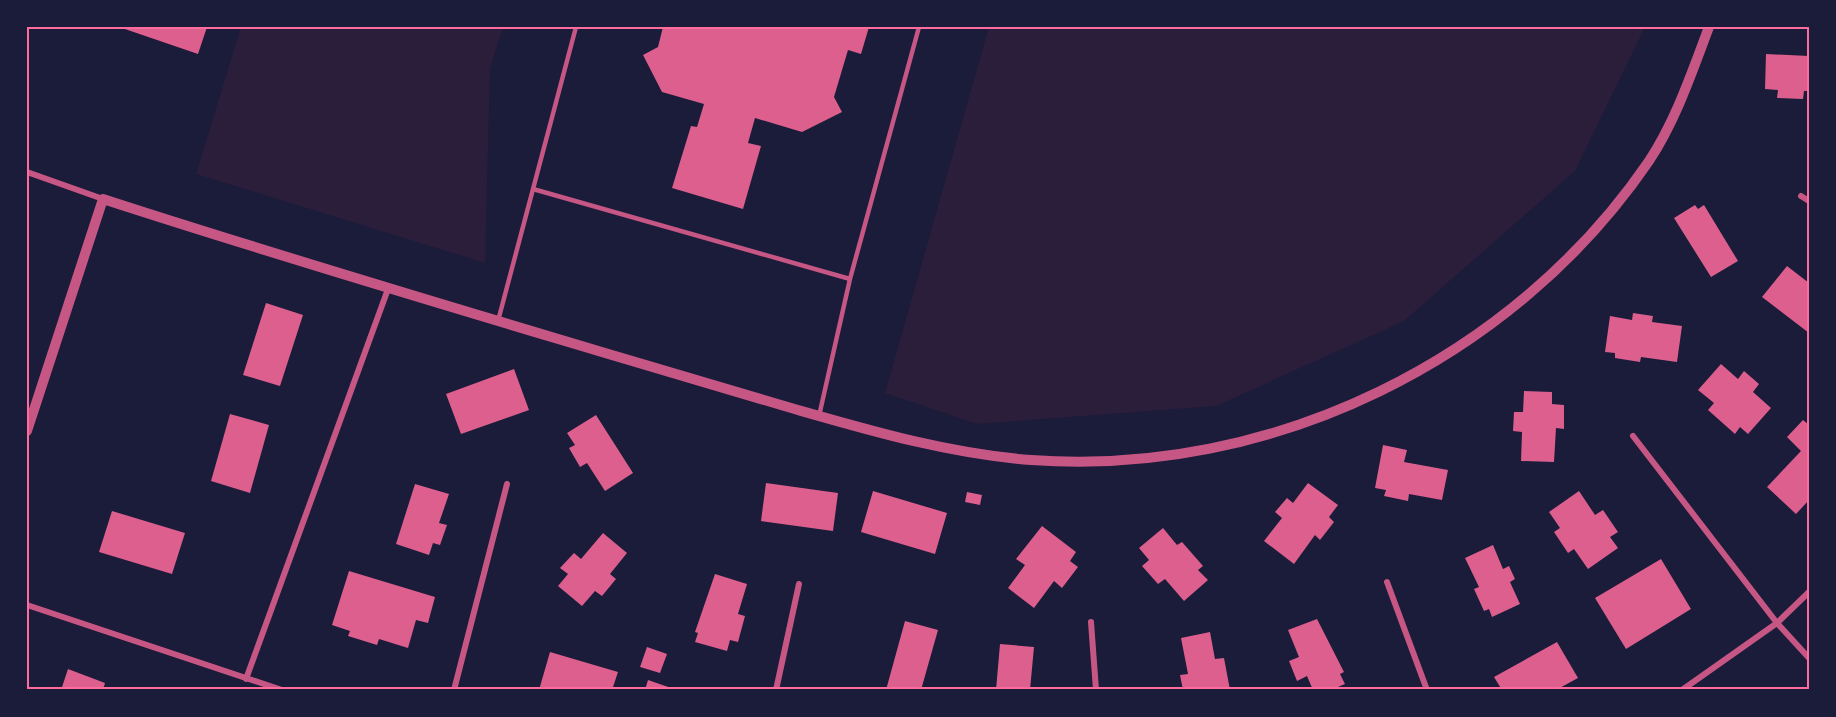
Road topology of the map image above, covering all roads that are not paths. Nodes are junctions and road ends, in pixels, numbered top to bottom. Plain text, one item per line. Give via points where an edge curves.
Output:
1 (576, 27) edge
2 (919, 27) edge
3 (1709, 27) edge
4 (27, 172) edge
5 (533, 189) junction
6 (1801, 196) dead end
7 (103, 199) junction
8 (1809, 201) edge
9 (850, 279) junction
10 (388, 289) junction
11 (498, 321) junction
12 (819, 416) junction
13 (27, 432) edge
14 (1633, 436) dead end
15 (507, 484) dead end
16 (1387, 582) dead end
17 (800, 584) dead end
18 (1809, 591) edge
19 (27, 605) edge
20 (1091, 622) dead end
21 (1777, 623) junction
22 (1809, 658) edge
23 (246, 680) junction
24 (282, 690) edge
25 (454, 690) edge
26 (776, 690) edge
27 (1096, 690) edge
28 (1427, 690) edge
29 (1682, 690) edge

1 - 5 lane
2 - 9 lane
3 - 12 street via 1680,102 1651,157 1616,206 1571,256 1521,302 1463,345 1405,380 1334,412 1263,436 1190,453 1121,461 1033,460 948,450
4 - 7 street
5 - 9 lane
5 - 11 lane
6 - 8 street
7 - 10 street
7 - 13 street
9 - 12 lane
10 - 11 street
10 - 23 street
11 - 12 street
14 - 21 street
15 - 25 street
16 - 28 street
17 - 26 street
18 - 21 street
19 - 23 street
20 - 27 street
21 - 22 street
21 - 29 street
23 - 24 street

